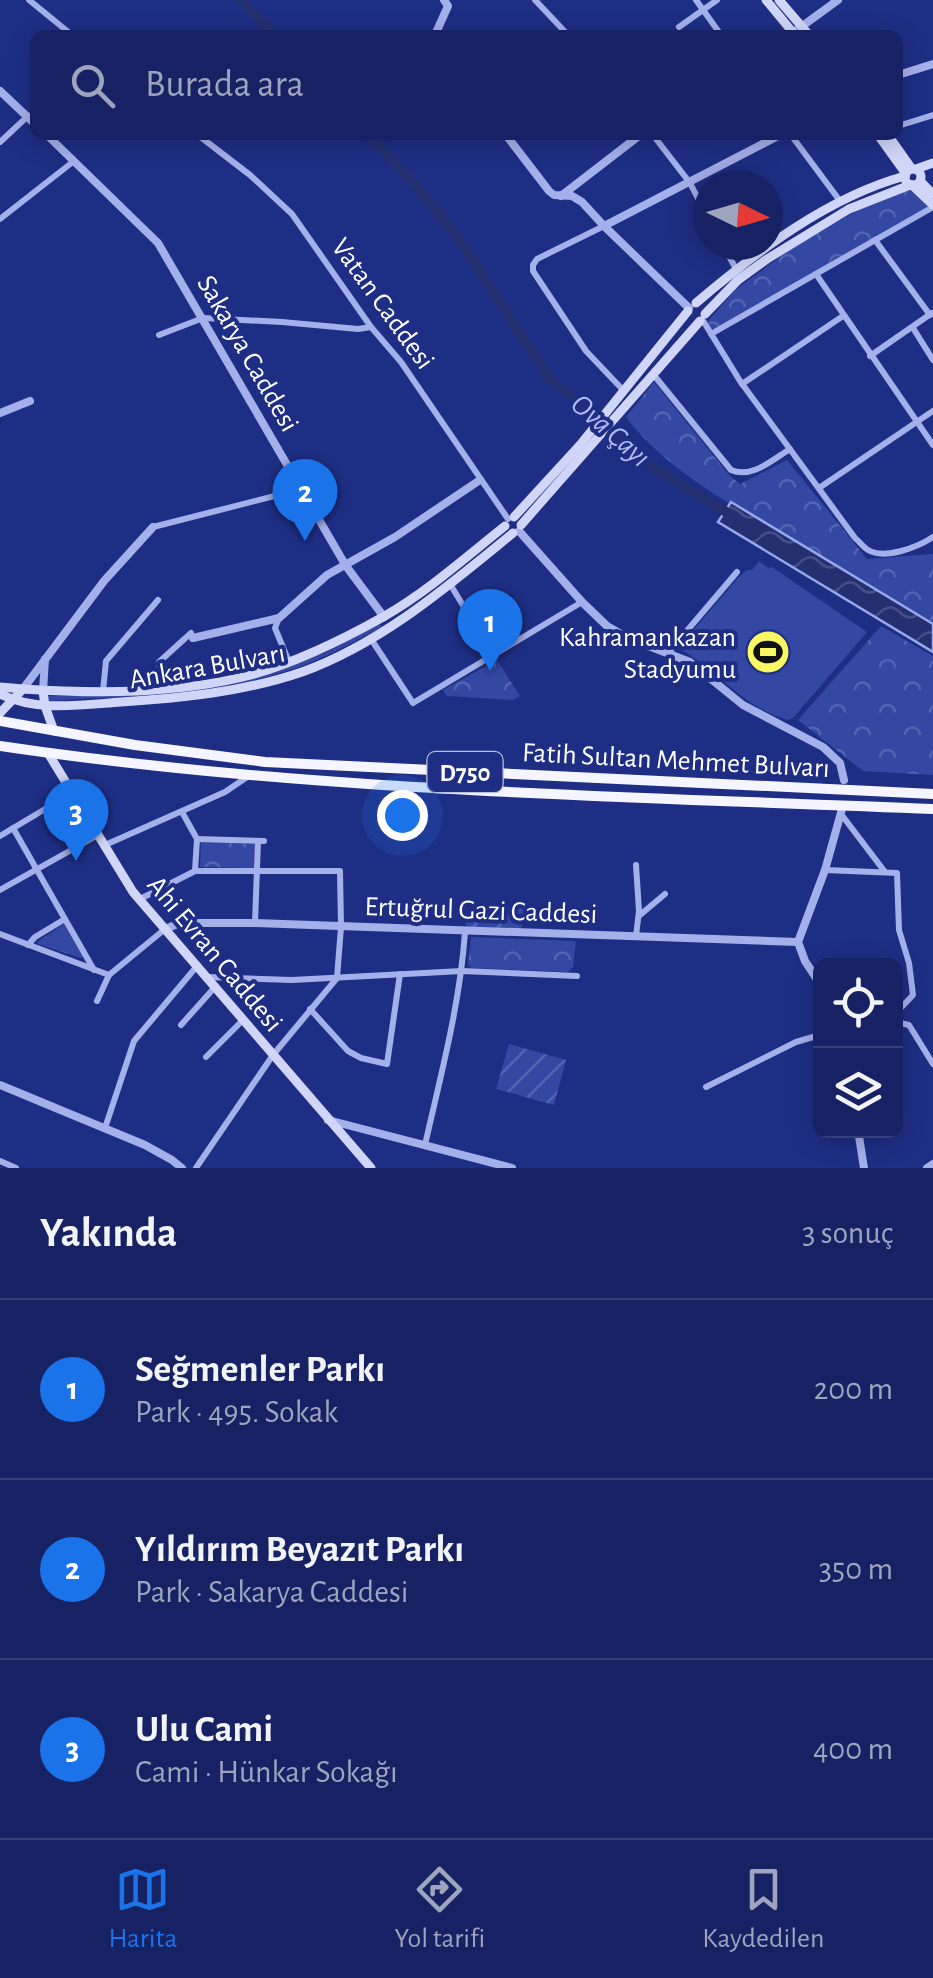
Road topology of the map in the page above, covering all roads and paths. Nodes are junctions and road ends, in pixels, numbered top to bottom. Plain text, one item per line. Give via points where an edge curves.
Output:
1 (29, 0) edge
2 (535, 0) edge
3 (696, 0) edge
4 (716, 0) edge
5 (766, 0) edge
6 (779, 0) edge
7 (838, 0) edge
8 (449, 2) edge
9 (703, 10) junction
10 (679, 27) dead end
11 (66, 30) edge
12 (437, 30) edge
13 (563, 30) edge
14 (717, 30) edge
15 (795, 30) edge
16 (796, 30) edge
17 (802, 30) edge
18 (933, 64) edge
19 (903, 73) edge
20 (0, 91) edge
21 (933, 115) edge
22 (30, 119) edge
23 (30, 121) edge
24 (903, 124) edge
25 (52, 140) edge
26 (204, 140) edge
27 (510, 140) edge
28 (634, 140) edge
29 (658, 140) edge
30 (771, 140) edge
31 (795, 140) edge
32 (882, 140) edge
33 (891, 140) edge
34 (0, 142) edge
35 (74, 161) junction
36 (933, 163) edge
37 (933, 175) edge
38 (913, 177) junction
39 (690, 183) junction
40 (693, 189) edge
41 (933, 194) edge
42 (561, 196) junction
43 (841, 202) junction
44 (933, 206) edge
45 (0, 220) edge
46 (604, 226) junction
47 (875, 240) junction
48 (731, 260) edge
49 (736, 269) junction
50 (816, 274) junction
51 (691, 307) junction
52 (932, 314) edge
53 (843, 316) junction
54 (203, 318) junction
55 (702, 318) junction
56 (371, 327) junction
57 (913, 328) junction
58 (711, 334) junction
59 (158, 335) dead end
60 (870, 356) junction
61 (933, 360) edge
62 (652, 374) junction
63 (742, 384) junction
64 (622, 399) junction
65 (30, 401) dead end
66 (933, 411) edge
67 (0, 412) edge
68 (916, 422) junction
69 (933, 445) edge
70 (790, 449) junction
71 (480, 480) junction
72 (302, 488) junction
73 (820, 488) junction
74 (513, 525) junction
75 (153, 527) joint
76 (931, 542) edge
77 (346, 566) junction
78 (738, 572) dead end
79 (444, 574) junction
80 (450, 584) junction
81 (158, 600) dead end
82 (582, 602) junction
83 (384, 617) junction
84 (279, 618) junction
85 (390, 627) junction
86 (192, 636) joint
87 (370, 638) junction
88 (668, 653) junction
89 (493, 655) junction
90 (289, 662) junction
91 (45, 664) junction
92 (24, 689) junction
93 (162, 689) junction
94 (43, 690) junction
95 (0, 691) edge
96 (60, 691) junction
97 (102, 692) junction
98 (14, 701) junction
99 (46, 706) junction
100 (0, 713) edge
101 (0, 721) edge
102 (54, 730) junction
103 (0, 746) edge
104 (48, 753) junction
105 (250, 775) junction
106 (844, 780) dead end
107 (72, 793) junction
108 (933, 794) edge
109 (933, 809) edge
110 (182, 812) junction
111 (841, 812) joint
112 (14, 828) junction
113 (0, 835) edge
114 (98, 835) junction
115 (197, 839) junction
116 (104, 846) junction
117 (636, 865) dead end
118 (37, 870) junction
119 (256, 870) junction
120 (825, 870) junction
121 (195, 871) junction
122 (885, 872) junction
123 (0, 890) edge
124 (664, 894) dead end
125 (138, 900) junction
126 (638, 916) junction
127 (65, 918) junction
128 (255, 923) junction
129 (341, 927) junction
130 (164, 929) junction
131 (466, 932) junction
132 (0, 934) edge
133 (636, 938) junction
134 (798, 942) junction
135 (28, 945) junction
136 (197, 966) junction
137 (94, 970) junction
138 (462, 971) junction
139 (813, 973) edge
140 (400, 974) junction
141 (109, 976) junction
142 (577, 976) dead end
143 (206, 977) junction
144 (336, 978) junction
145 (216, 987) junction
146 (97, 1001) dead end
147 (903, 1006) edge
148 (310, 1009) junction
149 (243, 1020) junction
150 (903, 1024) edge
151 (182, 1025) dead end
152 (813, 1037) edge
153 (273, 1055) junction
154 (206, 1058) dead end
155 (933, 1064) edge
156 (0, 1085) edge
157 (706, 1088) dead end
158 (328, 1120) junction
159 (105, 1128) junction
160 (859, 1138) edge
161 (426, 1145) junction
162 (0, 1161) edge
163 (16, 1168) edge
164 (182, 1168) edge
165 (196, 1168) edge
166 (371, 1168) edge
167 (512, 1168) edge
168 (864, 1168) edge

1 - 11 street
2 - 13 street
3 - 9 street
4 - 9 street
5 - 15 main road
6 - 16 main road
7 - 17 street
8 - 12 street
9 - 10 street
9 - 14 street
18 - 19 street
20 - 22 street
21 - 24 street
23 - 34 street
25 - 35 street, Sakarya Caddesi
26 - 56 street, Vatan Caddesi via 292,214
27 - 42 street via 548,191
28 - 42 street
29 - 39 street
30 - 39 street
31 - 43 street
32 - 38 main road
33 - 38 main road
35 - 45 street
35 - 54 street, Sakarya Caddesi via 153,236
36 - 38 main road, Ankara Bulvarı
37 - 38 main road, Ankara Bulvarı
38 - 41 main road
38 - 43 main road, Ankara Bulvarı
38 - 44 main road
38 - 55 main road, Ankara Bulvarı via 767,258
39 - 40 street
39 - 46 street
42 - 46 street via 576,198
43 - 49 main road, Ankara Bulvarı
44 - 47 street
46 - 51 street
46 - 64 street via 539,258 533,271
47 - 50 street
47 - 52 street
48 - 49 street
49 - 51 main road, Ankara Bulvarı
50 - 53 street
50 - 58 street
51 - 55 main road via 691,319
51 - 64 main road, Ankara Bulvarı
52 - 57 street
53 - 60 street
53 - 63 street
54 - 56 street
54 - 59 street
54 - 72 street, Sakarya Caddesi
55 - 58 street
55 - 62 main road, Ankara Bulvarı
56 - 71 street, Vatan Caddesi
57 - 60 street
57 - 61 street
58 - 63 street
60 - 68 street
62 - 64 main road, Ankara Bulvarı
62 - 70 street via 731,470 750,473
63 - 70 street
64 - 74 main road, Ankara Bulvarı
65 - 67 street
66 - 68 street
68 - 69 street
68 - 73 street
70 - 73 street
71 - 74 street, Vatan Caddesi
71 - 77 street
72 - 75 street
72 - 77 street, Sakarya Caddesi
73 - 76 street via 869,550 903,551
74 - 79 main road, Ankara Bulvarı
74 - 80 main road, Ankara Bulvarı
74 - 82 street
75 - 91 street via 104,581
77 - 83 street, Sakarya Caddesi
77 - 84 street
78 - 88 street
79 - 80 main road
79 - 83 main road, Ankara Bulvarı
80 - 85 main road, Ankara Bulvarı
80 - 89 street
81 - 97 street via 106,661
82 - 88 street via 616,631
82 - 89 street
83 - 85 main road
83 - 90 main road, Ankara Bulvarı
84 - 86 street
84 - 90 street via 276,628
85 - 87 main road, Ankara Bulvarı
86 - 93 street via 159,662
87 - 89 street via 413,703
87 - 99 main road, Ankara Bulvarı via 260,684 166,699
88 - 106 street via 698,667 743,705 830,752
90 - 93 main road, Ankara Bulvarı
91 - 92 street
91 - 94 street
91 - 96 street
92 - 94 main road, Ankara Bulvarı
92 - 95 main road, Ankara Bulvarı
92 - 98 main road
93 - 97 main road, Ankara Bulvarı
94 - 96 main road, Ankara Bulvarı
94 - 99 main road
95 - 98 main road, Ankara Bulvarı
96 - 97 main road, Ankara Bulvarı
98 - 99 main road, Ankara Bulvarı
98 - 100 main road
99 - 102 main road
101 - 102 highway, Fatih Sultan Mehmet Bulvarı / D750
102 - 104 highway
102 - 108 highway, Fatih Sultan Mehmet Bulvarı / D750 via 266,762
103 - 104 highway, Fatih Sultan Mehmet Bulvarı / D750
104 - 105 highway, Fatih Sultan Mehmet Bulvarı / D750
104 - 107 main road, Ahi Evran Caddesi
105 - 109 highway, Fatih Sultan Mehmet Bulvarı / D750
105 - 110 street
107 - 112 street
107 - 114 main road, Ahi Evran Caddesi
110 - 115 street
110 - 116 street
111 - 120 street
111 - 122 street
112 - 113 street
112 - 118 street
114 - 116 main road, Ahi Evran Caddesi
114 - 118 street
115 - 119 street via 261,841
115 - 121 street
116 - 125 main road, Ahi Evran Caddesi
117 - 126 street
118 - 123 street
118 - 127 street
119 - 121 street
119 - 128 street
119 - 129 street via 340,871
120 - 122 street
120 - 134 street
121 - 125 street
122 - 147 street via 897,872 899,930 913,995
124 - 126 street
125 - 130 main road, Ahi Evran Caddesi
126 - 133 street
127 - 135 street
127 - 137 street
128 - 129 street, Ertuğrul Gazi Caddesi
128 - 130 street, Ertuğrul Gazi Caddesi via 180,922
129 - 131 street, Ertuğrul Gazi Caddesi
129 - 144 street
130 - 136 main road, Ahi Evran Caddesi
130 - 141 street
131 - 133 street, Ertuğrul Gazi Caddesi
131 - 138 street
132 - 135 street
133 - 134 street, Ertuğrul Gazi Caddesi
134 - 139 street
135 - 137 street
136 - 143 main road, Ahi Evran Caddesi
136 - 159 street via 139,1032
137 - 141 street
138 - 140 street
138 - 142 street
138 - 161 street
140 - 144 street
140 - 148 street via 387,1064 348,1051
141 - 146 street
143 - 144 street
143 - 145 main road, Ahi Evran Caddesi
144 - 148 street
145 - 149 main road, Ahi Evran Caddesi
145 - 151 street
148 - 153 street
149 - 153 main road, Ahi Evran Caddesi
149 - 154 street
150 - 155 street
152 - 157 street
153 - 158 main road, Ahi Evran Caddesi
153 - 165 street
156 - 159 street
158 - 161 street
158 - 166 main road, Ahi Evran Caddesi
159 - 164 street
160 - 168 street
161 - 167 street
162 - 163 street

